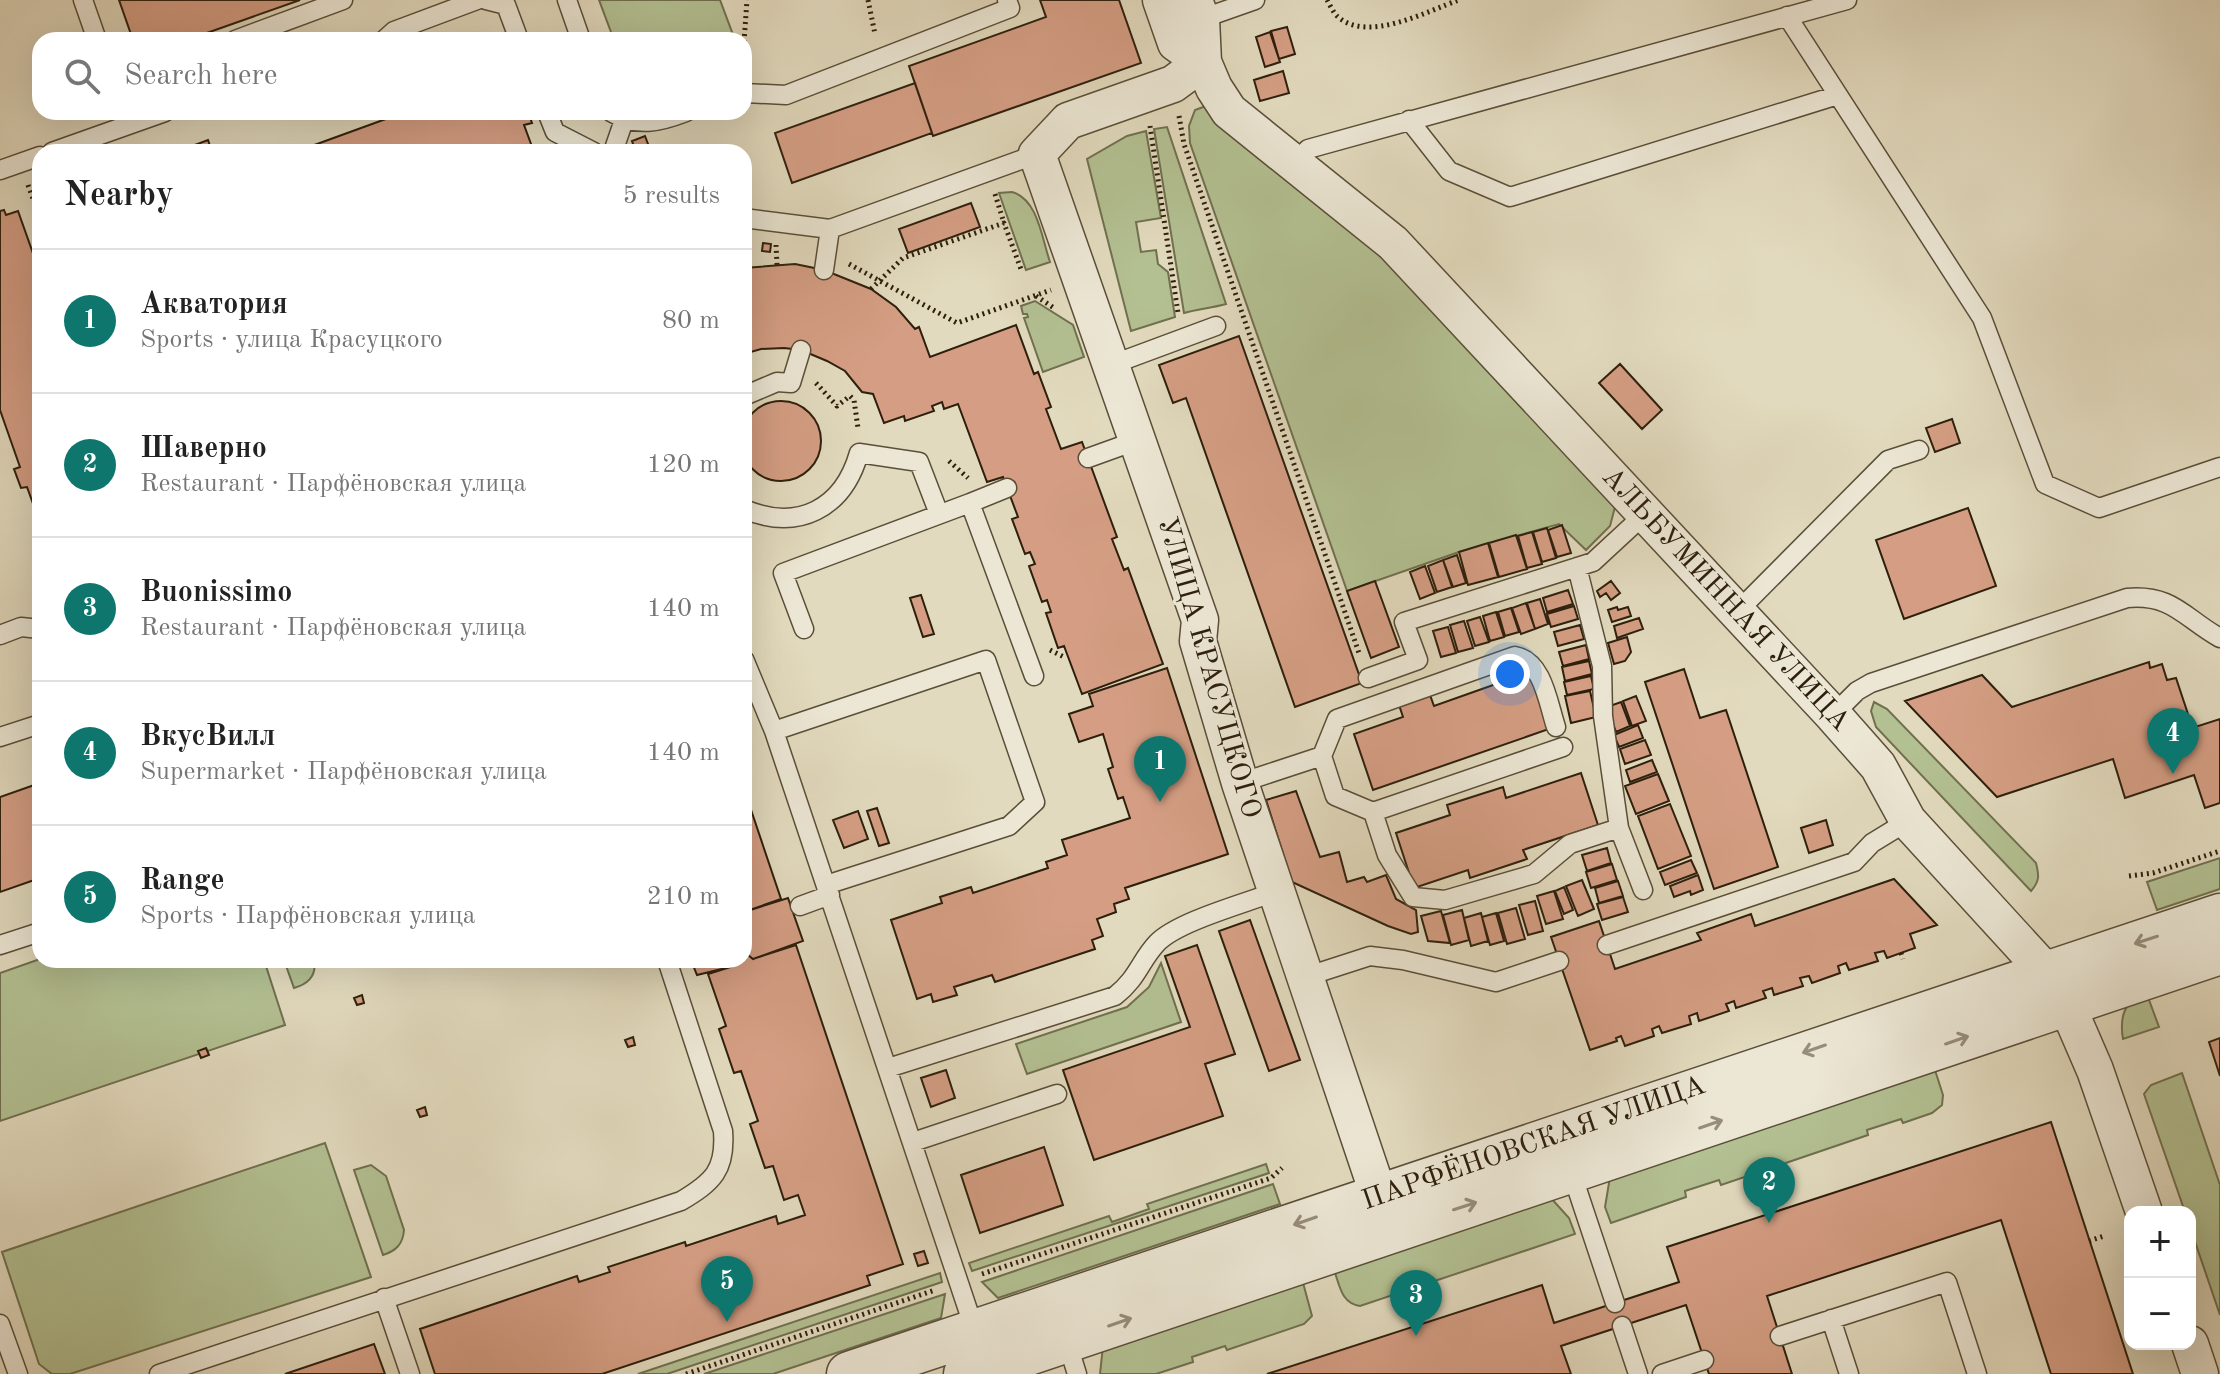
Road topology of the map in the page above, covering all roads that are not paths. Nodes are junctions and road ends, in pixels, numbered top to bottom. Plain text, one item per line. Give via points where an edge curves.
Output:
1 (83, 0) edge
2 (343, 0) edge
3 (477, 0) edge
4 (486, 0) edge
5 (567, 0) edge
6 (1007, 0) edge
7 (1161, 0) edge
8 (1255, 0) edge
9 (1847, 0) edge
10 (1198, 9) edge
11 (1787, 16) junction
12 (94, 32) edge
13 (257, 32) edge
14 (393, 32) edge
15 (516, 32) edge
16 (578, 32) edge
17 (1203, 62) junction
18 (752, 93) edge
19 (1838, 95) junction
20 (142, 120) edge
21 (550, 120) edge
22 (617, 120) edge
23 (640, 120) edge
24 (665, 120) edge
25 (1409, 120) junction
26 (75, 144) edge
27 (578, 144) edge
28 (614, 144) edge
29 (1037, 154) junction
30 (32, 159) edge
31 (1294, 163) junction
32 (0, 170) edge
33 (752, 219) edge
34 (830, 229) junction
35 (825, 262) road end
36 (1216, 326) dead end
37 (801, 350) dead end
38 (1111, 365) junction
39 (752, 393) edge
40 (1138, 440) junction
41 (1919, 450) dead end
42 (1088, 458) dead end
43 (2220, 467) edge
44 (1007, 488) dead end
45 (970, 503) junction
46 (752, 512) edge
47 (1646, 513) junction
48 (939, 514) junction
49 (1577, 567) junction
50 (1737, 612) junction
51 (32, 628) edge
52 (804, 629) dead end
53 (0, 635) edge
54 (2220, 638) edge
55 (1034, 676) dead end
56 (752, 678) edge
57 (1368, 678) road end
58 (1833, 715) junction
59 (32, 727) edge
60 (1556, 727) dead end
61 (774, 731) junction
62 (0, 737) edge
63 (1563, 747) dead end
64 (1322, 756) junction
65 (1240, 783) junction
66 (1373, 812) junction
67 (1908, 821) junction
68 (1619, 828) junction
69 (828, 890) junction
70 (1643, 890) dead end
71 (1277, 891) junction
72 (800, 906) dead end
73 (2220, 916) edge
74 (32, 935) edge
75 (0, 945) edge
76 (1607, 945) dead end
77 (2220, 952) edge
78 (1559, 961) dead end
79 (670, 968) edge
80 (1305, 977) junction
81 (2056, 988) junction
82 (888, 1068) junction
83 (1057, 1094) dead end
84 (913, 1142) junction
85 (1571, 1171) junction
86 (2142, 1206) edge
87 (1384, 1213) junction
88 (384, 1298) junction
89 (1615, 1303) dead end
90 (1831, 1319) junction
91 (0, 1324) edge
92 (1622, 1326) dead end
93 (1780, 1336) dead end
94 (1066, 1340) edge
95 (2192, 1350) edge
96 (976, 1357) edge
97 (1704, 1360) dead end
98 (18, 1374) edge
99 (159, 1374) edge
100 (410, 1374) edge
101 (849, 1374) edge
102 (1638, 1374) edge
103 (1662, 1374) edge
104 (1849, 1374) edge
105 (1977, 1374) edge
106 (2200, 1374) edge

1 - 12 lane
2 - 13 lane
3 - 14 lane
4 - 15 lane via 506,5
5 - 16 lane
6 - 18 lane via 1010,8 786,95
7 - 17 street via 1176,43
8 - 10 lane
9 - 11 lane
10 - 17 street
11 - 19 lane
11 - 25 lane
17 - 29 street via 1173,84 1068,121
17 - 31 street, АЛЬБУМИННАЯ УЛИЦА via 1229,111
19 - 25 lane via 1510,197 1449,171
19 - 43 lane via 1982,318 2045,484 2099,508
20 - 26 lane
21 - 27 lane via 555,132
22 - 28 lane
23 - 24 lane
25 - 31 lane via 1308,149
29 - 34 lane
29 - 38 street, УЛИЦА КРАСУЦКОГО
30 - 32 lane
31 - 47 street, АЛЬБУМИННАЯ УЛИЦА via 1393,243
33 - 34 lane
34 - 35 lane
36 - 38 lane
37 - 39 lane via 791,383 777,382
38 - 40 street, УЛИЦА КРАСУЦКОГО
40 - 42 lane
40 - 65 street, УЛИЦА КРАСУЦКОГО via 1200,620 1198,641
41 - 50 lane via 1888,460
44 - 45 lane
45 - 48 lane
45 - 55 lane
46 - 48 lane via 779,519 816,511 845,488 859,453 919,462
47 - 49 lane via 1593,562
47 - 50 street, АЛЬБУМИННАЯ УЛИЦА
48 - 52 lane via 783,573
49 - 57 lane via 1404,622 1418,660
49 - 68 lane via 1602,666 1603,716
50 - 58 street, АЛЬБУМИННАЯ УЛИЦА
51 - 53 lane
54 - 58 lane via 2166,602 2148,596 2127,598 1871,683
56 - 61 lane
58 - 67 street, АЛЬБУМИННАЯ УЛИЦА via 1878,766
59 - 62 lane
60 - 64 lane via 1534,666 1515,656 1337,719
61 - 69 lane
61 - 69 lane via 986,660 1035,802 1009,826
63 - 66 lane
64 - 65 lane
64 - 66 lane via 1335,796
65 - 71 street, УЛИЦА КРАСУЦКОГО
66 - 68 lane via 1387,855 1413,897 1445,900 1534,874 1570,844
67 - 76 lane via 1872,843 1854,862
67 - 81 street, АЛЬБУМИННАЯ УЛИЦА
68 - 70 lane
69 - 72 lane
69 - 82 lane
71 - 80 street, УЛИЦА КРАСУЦКОГО
71 - 82 lane via 1173,930 1158,942 1132,983 1115,996
73 -> 81 street, ПАРФЁНОВСКАЯ УЛИЦА
74 - 75 lane
77 - 81 street, ПАРФЁНОВСКАЯ УЛИЦА
78 - 80 lane via 1496,982 1370,956
79 - 88 lane via 723,1131 725,1151 718,1172 681,1201
80 - 87 street, УЛИЦА КРАСУЦКОГО
85 -> 81 street, ПАРФЁНОВСКАЯ УЛИЦА
81 - 86 street, АЛЬБУМИННАЯ УЛИЦА via 2095,1070
81 -> 87 street, ПАРФЁНОВСКАЯ УЛИЦА
82 - 84 lane
83 - 84 lane
84 - 96 lane
87 -> 85 street, ПАРФЁНОВСКАЯ УЛИЦА
85 - 89 lane
87 - 94 street, ПАРФЁНОВСКАЯ УЛИЦА
88 - 99 lane
88 - 100 lane
90 - 93 lane
90 - 104 lane
90 - 105 lane via 1947,1282
91 - 98 lane
92 - 102 lane
94 - 96 street, ПАРФЁНОВСКАЯ УЛИЦА
95 - 106 street
96 - 101 street, ПАРФЁНОВСКАЯ УЛИЦА
97 - 103 lane

